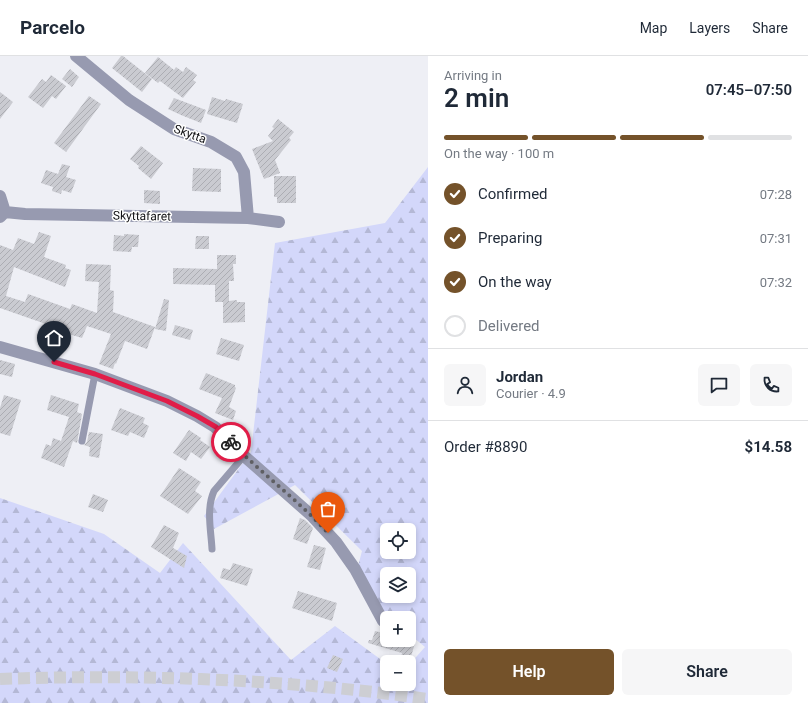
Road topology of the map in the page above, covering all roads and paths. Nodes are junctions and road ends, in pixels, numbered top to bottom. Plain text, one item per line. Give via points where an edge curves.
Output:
1 (76, 56) edge
2 (0, 196) edge
3 (3, 214) edge
4 (248, 218) junction
5 (279, 222) dead end
6 (0, 347) edge
7 (95, 374) junction
8 (82, 441) dead end
9 (244, 456) junction
10 (212, 549) dead end
11 (380, 615) edge

1 - 4 street, Skytta via 129,100 174,129 211,142 236,157 244,172
2 - 3 street, Skyttafaret
3 - 4 street, Skyttafaret
4 - 5 street, Skyttafaret
6 - 7 street
7 - 8 lane
7 - 9 street via 167,401 197,416 216,427
9 - 10 lane via 214,491 210,515
9 - 11 street via 311,515 336,542 355,569

